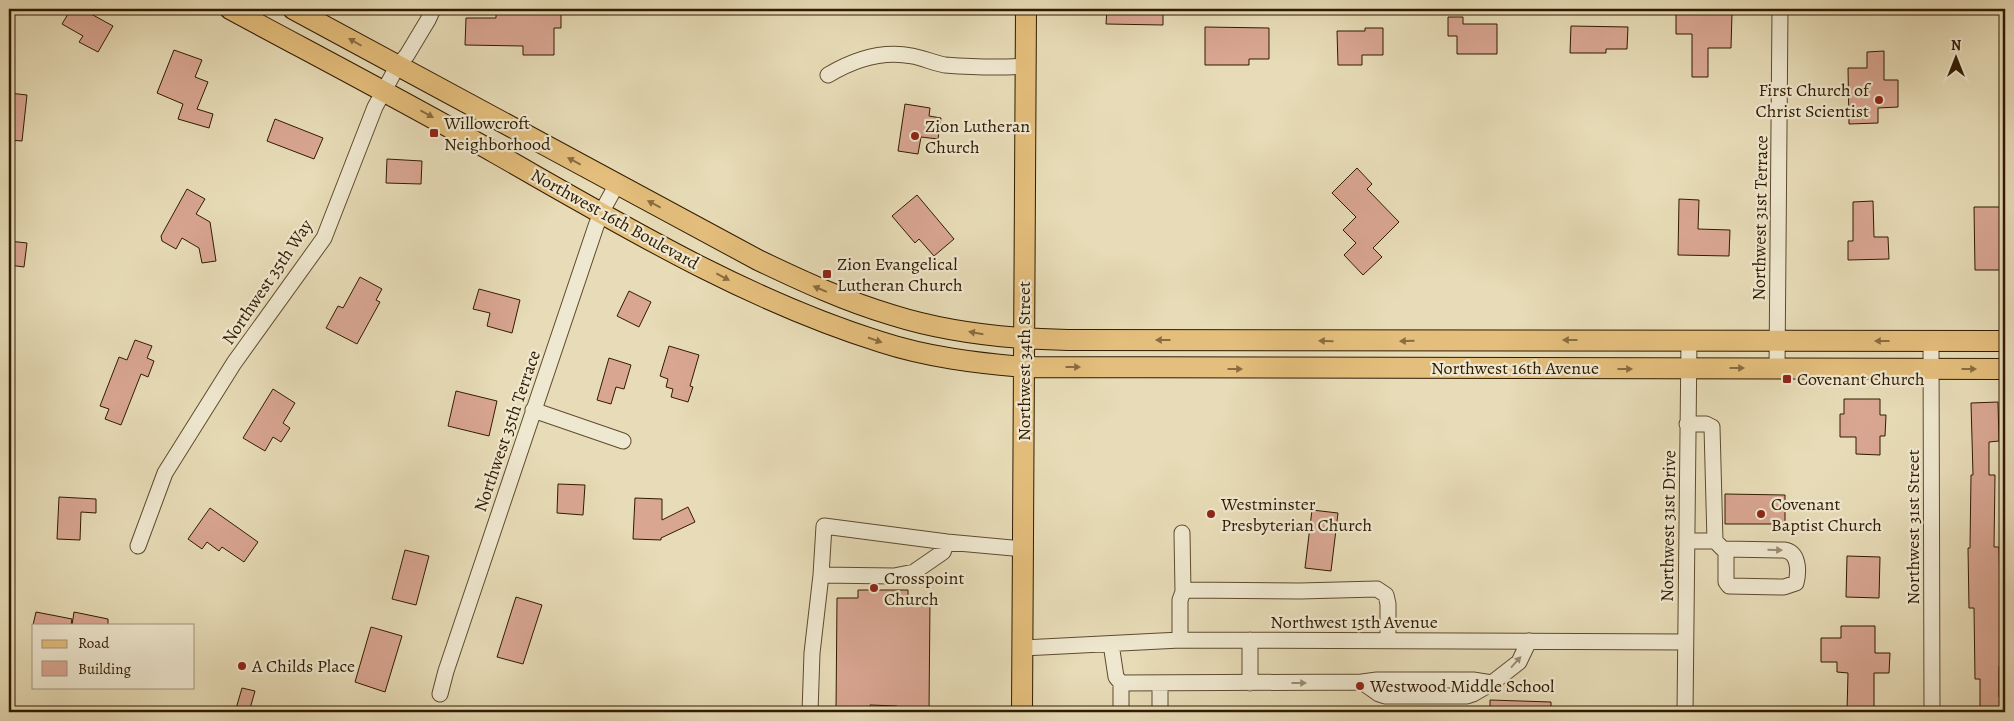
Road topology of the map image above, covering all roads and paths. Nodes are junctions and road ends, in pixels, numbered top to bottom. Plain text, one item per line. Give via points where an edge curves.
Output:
1 (230, 9) edge
2 (293, 9) edge
3 (433, 9) edge
4 (1026, 9) edge
5 (1780, 9) edge
6 (1026, 66) junction
7 (397, 67) junction
8 (828, 75) dead end
9 (384, 91) junction
10 (617, 184) junction
11 (601, 213) junction
12 (1025, 339) junction
13 (1374, 341) junction
14 (1688, 341) junction
15 (1778, 341) junction
16 (1931, 341) junction
17 (2005, 341) edge
18 (1024, 367) junction
19 (1376, 368) junction
20 (1688, 368) junction
21 (1778, 368) junction
22 (1931, 369) junction
23 (2005, 369) edge
24 (533, 410) junction
25 (1687, 424) junction
26 (623, 441) dead end
27 (1182, 533) dead end
28 (1686, 541) junction
29 (947, 542) junction
30 (1720, 545) junction
31 (138, 546) dead end
32 (1023, 549) junction
33 (821, 575) junction
34 (1183, 592) junction
35 (1180, 640) junction
36 (1250, 640) junction
37 (1388, 641) junction
38 (1529, 641) junction
39 (1684, 642) junction
40 (1111, 644) junction
41 (1023, 648) junction
42 (1250, 683) junction
43 (1121, 684) junction
44 (1160, 684) junction
45 (440, 694) dead end
46 (810, 712) edge
47 (1022, 712) edge
48 (1121, 712) edge
49 (1160, 712) edge
50 (1684, 712) edge
51 (1932, 712) edge

1 - 9 main road, Northwest 16th Boulevard
7 -> 2 main road, Northwest 16th Boulevard
3 - 7 street, Northwest 35th Way
4 - 6 main road, Northwest 34th Street
5 - 15 street, Northwest 31st Terrace
6 - 8 street via 951,65 910,55 876,55 845,65
6 - 12 main road, Northwest 34th Street
7 - 9 street, Northwest 35th Way
10 -> 7 main road, Northwest 16th Boulevard
9 -> 11 main road, Northwest 16th Boulevard
9 - 31 street, Northwest 35th Way via 374,107 324,238 234,363 165,473
10 - 11 street, Northwest 35th Terrace
12 -> 10 main road, Northwest 16th Boulevard via 942,327 846,300 758,260
11 -> 18 main road, Northwest 16th Boulevard via 744,288 829,324 934,356
11 - 24 street, Northwest 35th Terrace
13 -> 12 main road, Northwest 16th Avenue
12 - 18 main road, Northwest 34th Street
14 -> 13 main road, Northwest 16th Avenue
13 - 19 main road
14 - 15 main road, Northwest 16th Avenue
14 - 20 street, Northwest 31st Drive
16 -> 15 main road, Northwest 16th Avenue
15 - 21 street, Northwest 31st Terrace
16 - 17 main road, Northwest 16th Avenue
16 - 22 street, Northwest 31st Street
18 -> 19 main road, Northwest 16th Avenue
18 - 32 main road, Northwest 34th Street
19 -> 20 main road, Northwest 16th Avenue
20 -> 21 main road, Northwest 16th Avenue
20 - 25 street, Northwest 31st Drive
21 - 22 main road, Northwest 16th Avenue
22 -> 23 main road, Northwest 16th Avenue
22 - 51 street, Northwest 31st Street
24 - 26 street
24 - 45 street, Northwest 35th Terrace
25 - 28 street, Northwest 31st Drive
25 - 30 street via 1712,426
27 - 34 street
28 - 30 street
28 - 39 street, Northwest 31st Drive
29 - 32 street
29 - 33 street via 943,552 914,572 894,576
29 - 33 street via 824,526
30 -> 30 street via 1790,551 1798,573 1796,583 1784,587 1729,586
32 - 41 main road, Northwest 34th Street
33 - 46 street via 812,653
34 - 35 street
34 - 37 street via 1190,589 1378,589 1386,595 1388,604
35 - 36 street, Northwest 15th Avenue
35 - 40 street, Northwest 15th Avenue
36 - 37 street, Northwest 15th Avenue
36 - 42 street
37 - 38 street, Northwest 15th Avenue
38 - 39 street, Northwest 15th Avenue
42 -> 38 street via 1362,682 1385,696 1467,696 1492,683 1519,662
39 - 50 street, Northwest 31st Drive
40 - 41 street, Northwest 15th Avenue
40 - 43 street via 1116,677
41 - 47 main road, Northwest 34th Street
42 - 44 street
43 - 44 street
43 - 48 street
44 - 49 street

